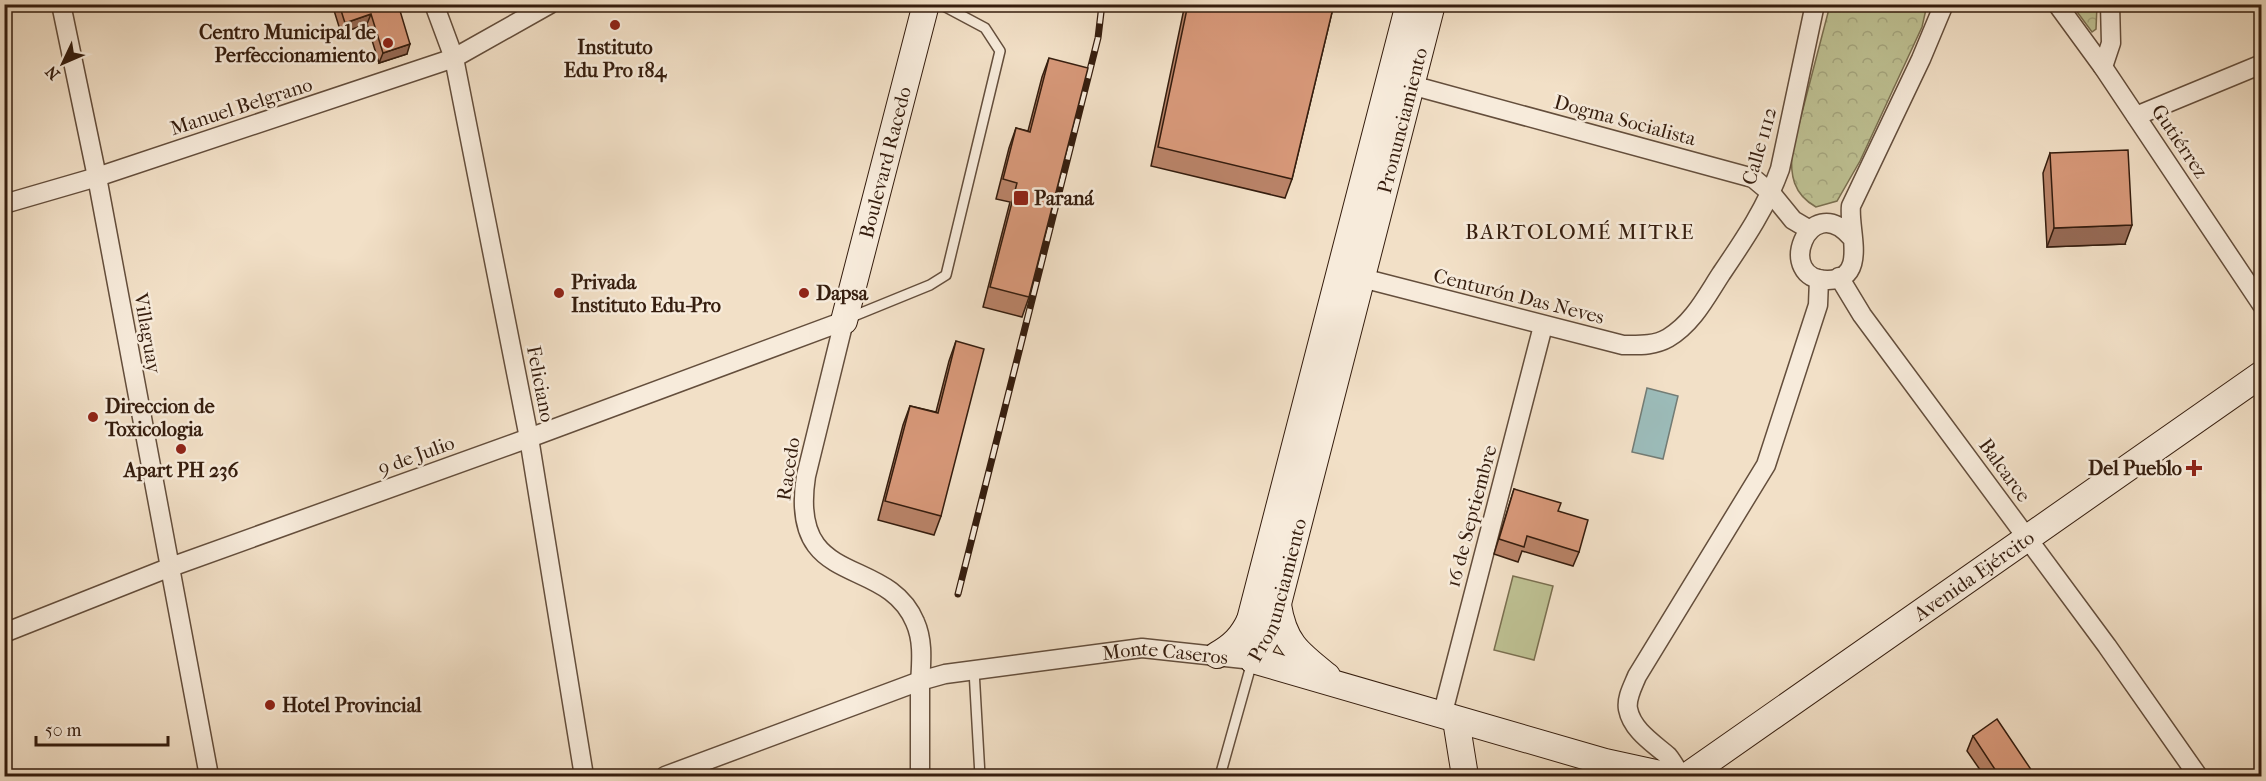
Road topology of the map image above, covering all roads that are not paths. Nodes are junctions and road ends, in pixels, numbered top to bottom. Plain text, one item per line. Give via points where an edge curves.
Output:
1 (62, 4) edge
2 (434, 4) edge
3 (550, 4) edge
4 (926, 4) edge
5 (940, 4) edge
6 (1409, 4) edge
7 (1432, 4) edge
8 (1815, 4) edge
9 (1944, 4) edge
10 (2057, 4) edge
11 (2110, 4) edge
12 (454, 58) junction
13 (2262, 64) edge
14 (2103, 67) junction
15 (1411, 85) junction
16 (2136, 116) junction
17 (97, 177) junction
18 (1771, 193) junction
19 (4, 204) edge
20 (1810, 230) junction
21 (1851, 237) junction
22 (1839, 277) junction
23 (1362, 278) junction
24 (1819, 279) junction
25 (2262, 305) edge
26 (844, 321) junction
27 (1543, 326) junction
28 (1666, 339) joint
29 (2262, 374) edge
30 (529, 438) junction
31 (2027, 538) junction
32 (168, 568) junction
33 (1278, 605) junction
34 (1250, 620) junction
35 (4, 633) edge
36 (1217, 655) junction
37 (1253, 660) junction
38 (974, 670) junction
39 (921, 681) junction
40 (1336, 682) junction
41 (1449, 718) junction
42 (209, 777) edge
43 (584, 777) edge
44 (665, 777) edge
45 (920, 777) edge
46 (980, 777) edge
47 (1220, 777) edge
48 (1466, 777) edge
49 (1669, 777) edge
50 (1681, 777) edge
51 (1687, 777) edge
52 (2198, 777) edge

1 - 17 street, Villaguay
2 - 12 street, Feliciano
3 - 12 street, Manuel Belgrano
4 - 26 main road, Boulevard Racedo
5 - 26 lane via 985,28 1000,51 946,275
6 - 34 main road, Pronunciamiento
7 - 15 main road, Pronunciamiento
8 - 18 street, Calle 1112 via 1780,169
9 - 21 street via 1851,206
10 - 14 street, Gutiérrez
11 - 14 street via 2111,43
12 - 17 street, Manuel Belgrano
12 - 30 street, Feliciano
13 - 16 street
14 - 16 street, Gutiérrez
15 - 18 street, Dogma Socialista via 1753,178
15 - 23 main road, Pronunciamiento
16 - 25 street, Gutiérrez
17 - 19 street, Manuel Belgrano
17 - 32 street, Villaguay
18 - 20 street, Dogma Socialista via 1793,220
18 - 28 street, Calle 1112 via 1691,319
20 - 21 street via 1827,224 1845,230
20 - 24 street via 1799,253 1805,269
21 - 22 street via 1855,255 1847,272
22 - 24 street
22 - 31 street, Balcarce via 1862,315
23 - 27 street, Centurón Das Neves
23 - 33 main road, Pronunciamiento
24 - 50 street via 1818,305 1766,465 1637,676 1629,698 1633,721 1669,758
26 - 30 street, 9 de Julio
26 - 39 street, Racedo via 806,476 804,520 812,540 831,561 897,595 915,622 921,646
27 - 28 street, Centurón Das Neves via 1623,345 1650,345
27 - 41 street, 16 de Septiembre
29 - 31 main road, Avenida Ejército
30 - 32 street, 9 de Julio
30 - 43 street, Feliciano
31 - 51 main road, Avenida Ejército
31 - 52 street, Balcarce
32 - 35 street, 9 de Julio
32 - 42 street, Villaguay
33 - 37 main road, Pronunciamiento via 1272,627
33 - 40 main road via 1287,639 1306,660
34 - 36 main road via 1232,647
34 - 37 main road, Pronunciamiento
36 - 37 street, Monte Caseros
36 - 38 street, Monte Caseros via 1142,648
37 - 40 main road, Monte Caseros
37 - 47 lane
38 - 39 street, Monte Caseros
38 - 46 lane
39 - 44 street, Monte Caseros
39 - 45 street, Racedo
40 - 41 main road, Monte Caseros
41 - 48 main road
41 - 49 main road, Monte Caseros

